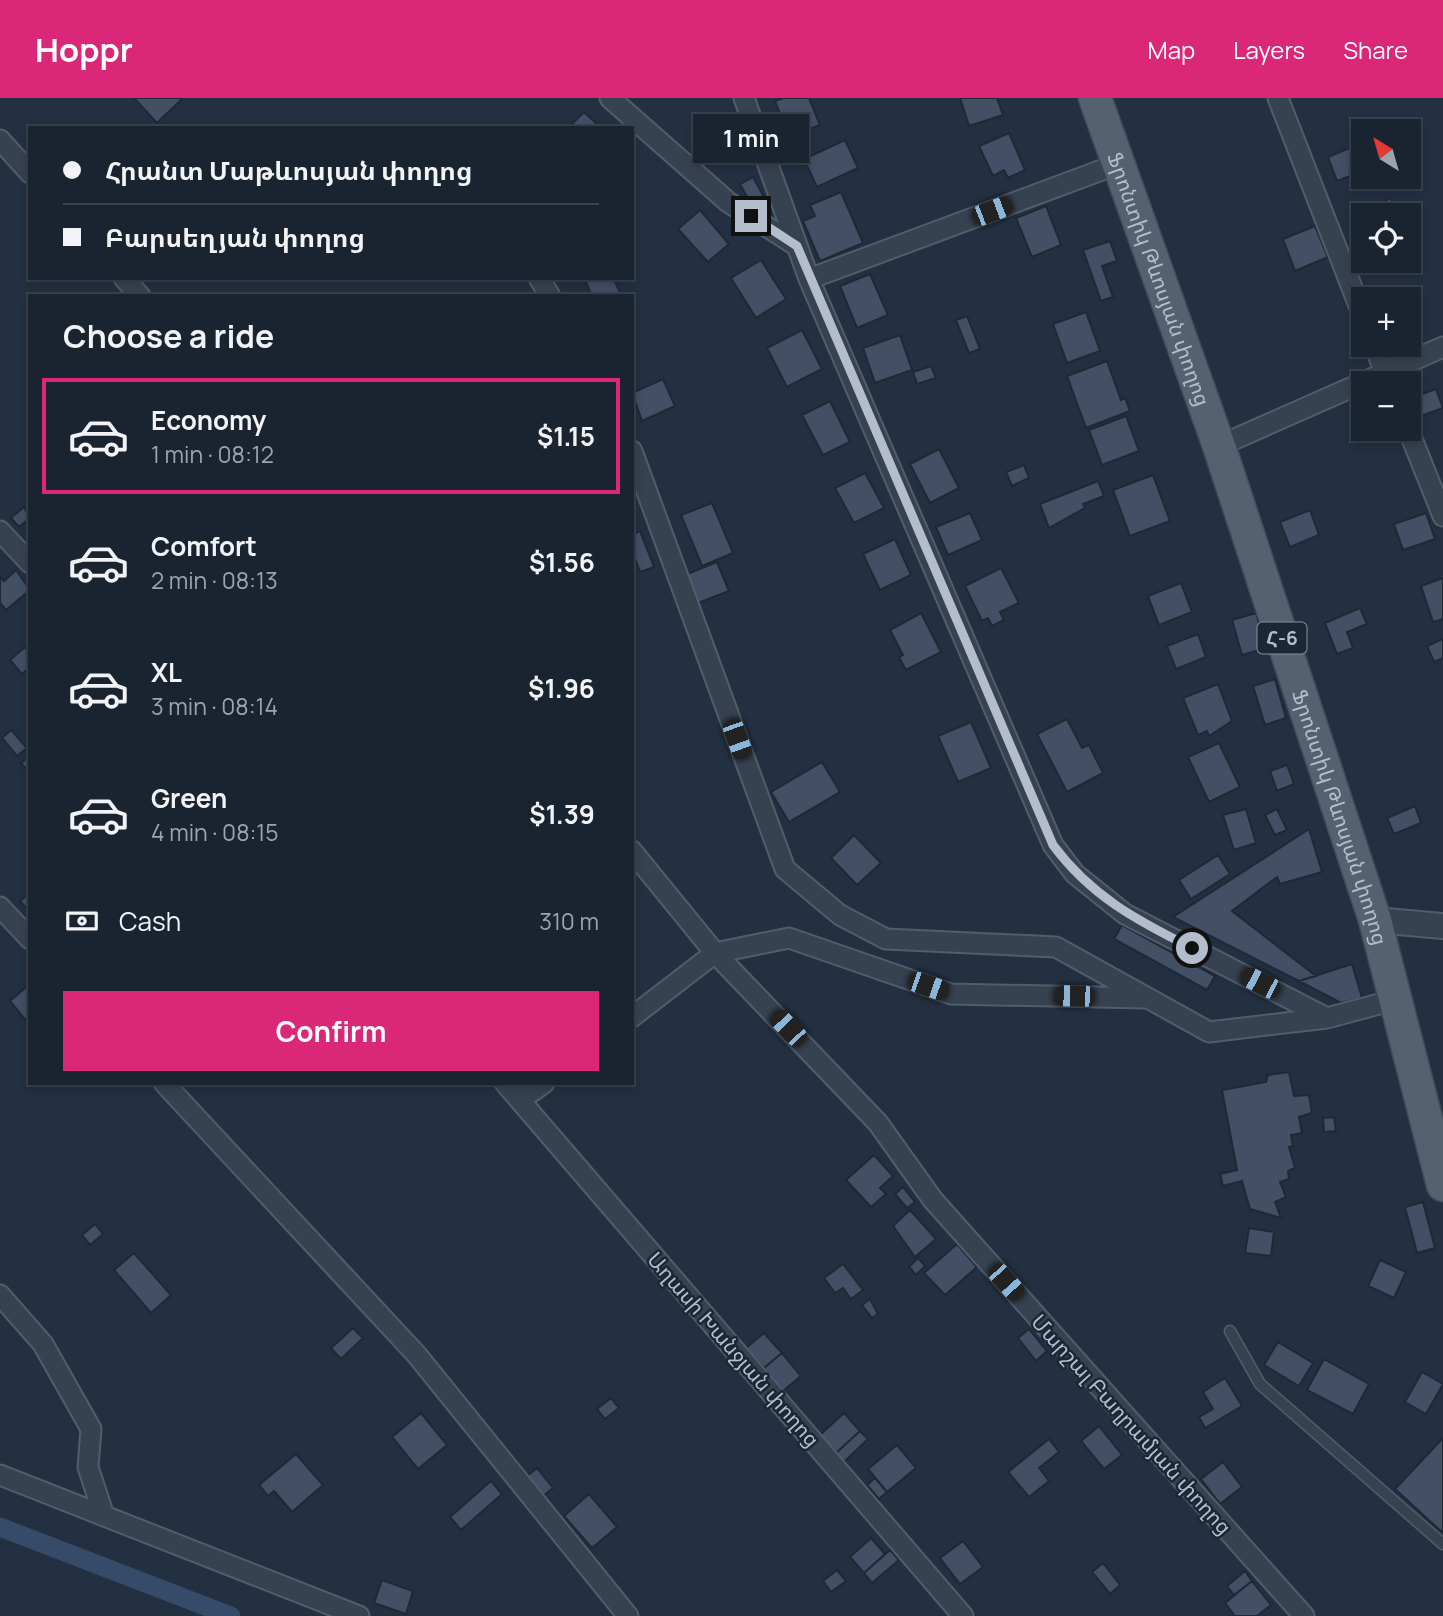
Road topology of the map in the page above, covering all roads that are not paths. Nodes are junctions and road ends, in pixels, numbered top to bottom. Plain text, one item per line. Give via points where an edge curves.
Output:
1 (610, 98) edge
2 (744, 98) edge
3 (1095, 98) edge
4 (1278, 98) edge
5 (0, 140) edge
6 (1118, 164) junction
7 (28, 171) edge
8 (797, 246) junction
9 (809, 279) junction
10 (126, 280) edge
11 (1352, 287) edge
12 (138, 294) edge
13 (1443, 347) edge
14 (1400, 371) edge
15 (1351, 393) edge
16 (1413, 441) edge
17 (1219, 446) junction
18 (634, 456) edge
19 (1443, 516) edge
20 (0, 531) edge
21 (28, 561) edge
22 (634, 858) edge
23 (0, 906) edge
24 (1375, 920) junction
25 (1443, 926) edge
26 (28, 937) edge
27 (715, 953) junction
28 (1147, 998) junction
29 (1394, 1000) junction
30 (634, 1015) edge
31 (1327, 1018) junction
32 (166, 1085) edge
33 (507, 1085) edge
34 (541, 1085) edge
35 (520, 1100) junction
36 (1443, 1185) edge
37 (0, 1295) edge
38 (1230, 1331) dead end
39 (0, 1475) edge
40 (104, 1516) junction
41 (1443, 1544) edge
42 (359, 1616) edge
43 (628, 1616) edge
44 (963, 1616) edge
45 (1304, 1616) edge

1 - 8 street via 728,202
2 - 8 street
3 - 6 main road, Ֆրոնտիկ Թևոսյան փողոց / Հ-6
4 - 11 street
5 - 7 street
6 - 9 street
6 - 17 main road, Ֆրոնտիկ Թևոսյան փողոց / Հ-6
8 - 9 street
9 - 31 street via 1053,845 1075,874 1125,914
10 - 12 street
13 - 14 street
15 - 17 street
16 - 19 street
17 - 24 main road, Ֆրոնտիկ Թևոսյան փողոց / Հ-6
18 - 28 street via 785,869 840,915 886,939 1056,947
20 - 21 street
22 - 27 street, Մարշալ Բաղրամյան փողոց
23 - 26 street
24 - 25 street
24 - 29 main road, Ֆրոնտիկ Թևոսյան փողոց / Հ-6
27 - 28 street via 789,937 951,994
27 - 30 street
27 - 45 street, Մարշալ Բաղրամյան փողոց via 878,1123 933,1200
28 - 31 street via 1209,1032
29 - 31 street
29 - 36 main road, Ֆրոնտիկ Թևոսյան փողոց / Հ-6
32 - 43 street via 416,1354
33 - 35 street, Աղասի Խանջյան փողոց
34 - 35 street
35 - 44 street, Աղասի Խանջյան փողոց
37 - 40 street via 43,1344 90,1429 88,1467
38 - 41 lane via 1260,1384
39 - 40 street
40 - 42 street

